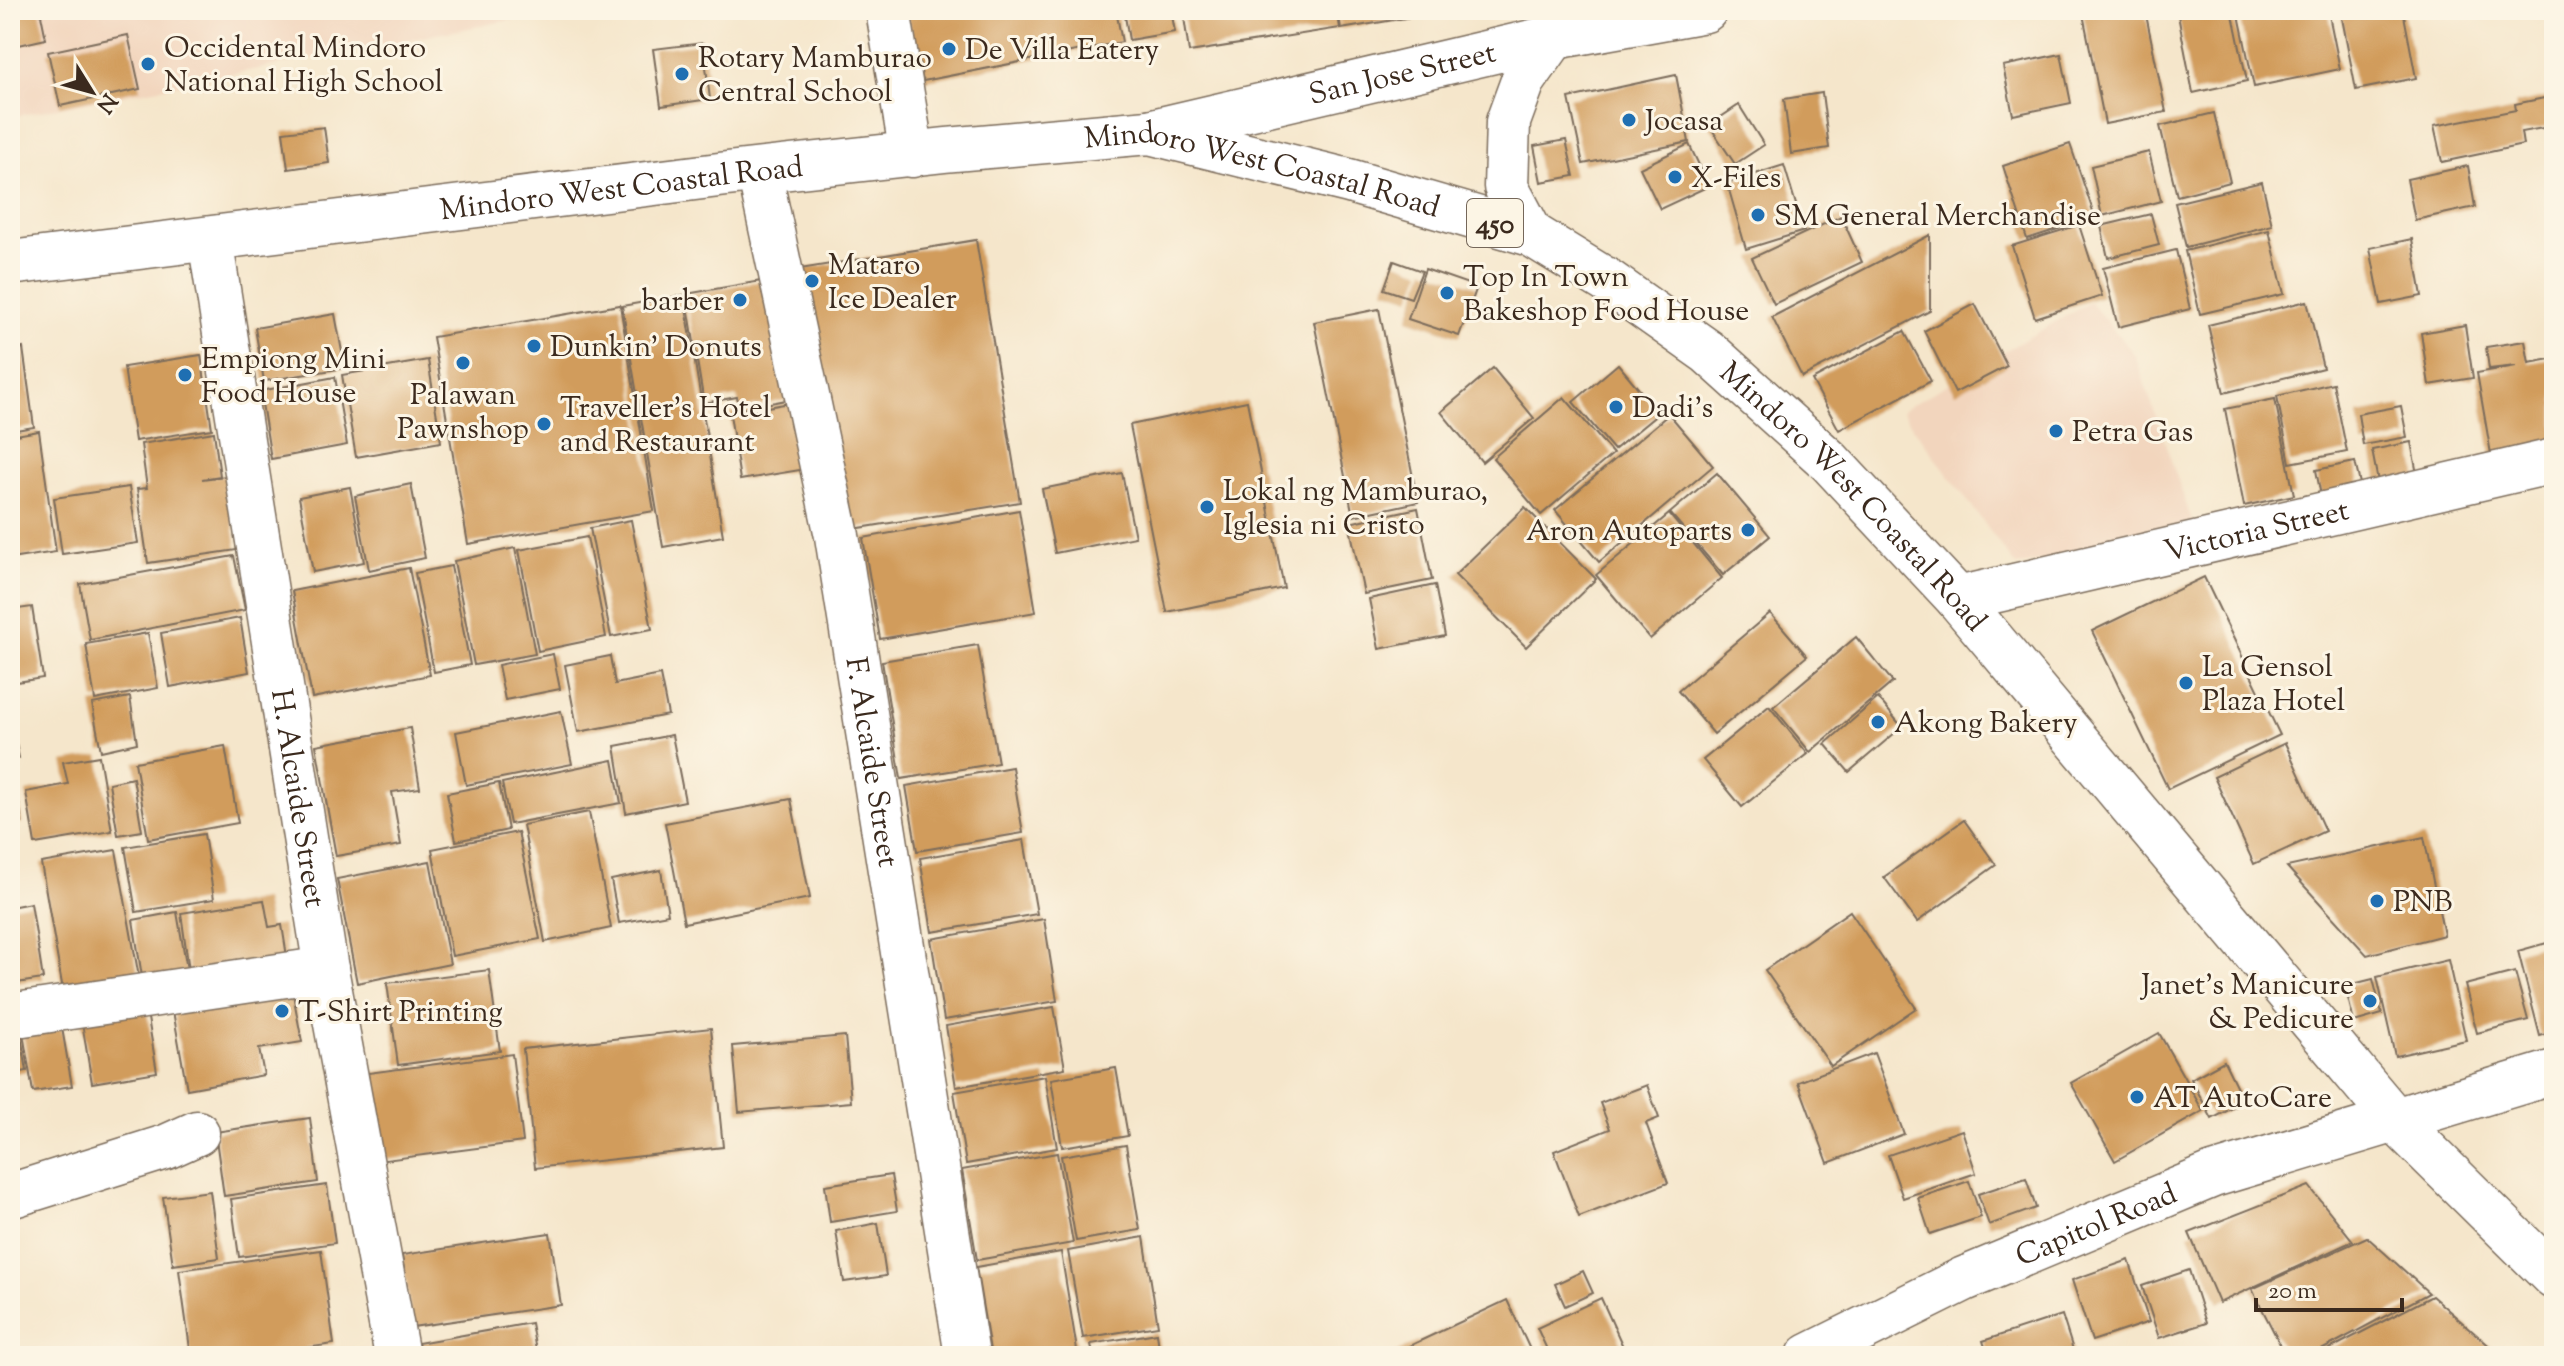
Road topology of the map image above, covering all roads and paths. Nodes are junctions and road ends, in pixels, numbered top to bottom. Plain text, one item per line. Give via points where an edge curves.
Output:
1 (888, 10) edge
2 (1705, 10) edge
3 (1554, 37) junction
4 (1149, 132) junction
5 (912, 155) junction
6 (759, 171) junction
7 (1531, 234) junction
8 (210, 239) junction
9 (10, 263) edge
10 (2554, 461) edge
11 (1958, 599) junction
12 (326, 969) junction
13 (23, 1014) dead end
14 (2554, 1072) edge
15 (2395, 1120) junction
16 (197, 1133) dead end
17 (10, 1196) edge
18 (2554, 1277) edge
19 (397, 1356) edge
20 (967, 1356) edge
21 (1809, 1356) edge

1 - 5 street
2 - 3 street, San Jose Street
3 - 4 street, San Jose Street
3 - 7 street via 1523,81 1508,122 1506,187
4 - 5 street, Mindoro West Coastal Road / 450
4 - 7 street, Mindoro West Coastal Road / 450 via 1349,181
5 - 6 street, Mindoro West Coastal Road / 450
6 - 8 street, Mindoro West Coastal Road / 450
6 - 20 street, F. Alcaide Street via 837,536
7 - 11 street, Mindoro West Coastal Road / 450 via 1708,352 1829,461
8 - 9 street, Mindoro West Coastal Road / 450
8 - 12 street, H. Alcaide Street
10 - 11 street, Victoria Street
11 - 15 street, Mindoro West Coastal Road / 450
12 - 13 street
12 - 19 street, H. Alcaide Street
14 - 15 street, Capitol Road
15 - 18 street, Mindoro West Coastal Road / 450
15 - 21 street, Capitol Road via 2213,1175 1964,1279
16 - 17 street

